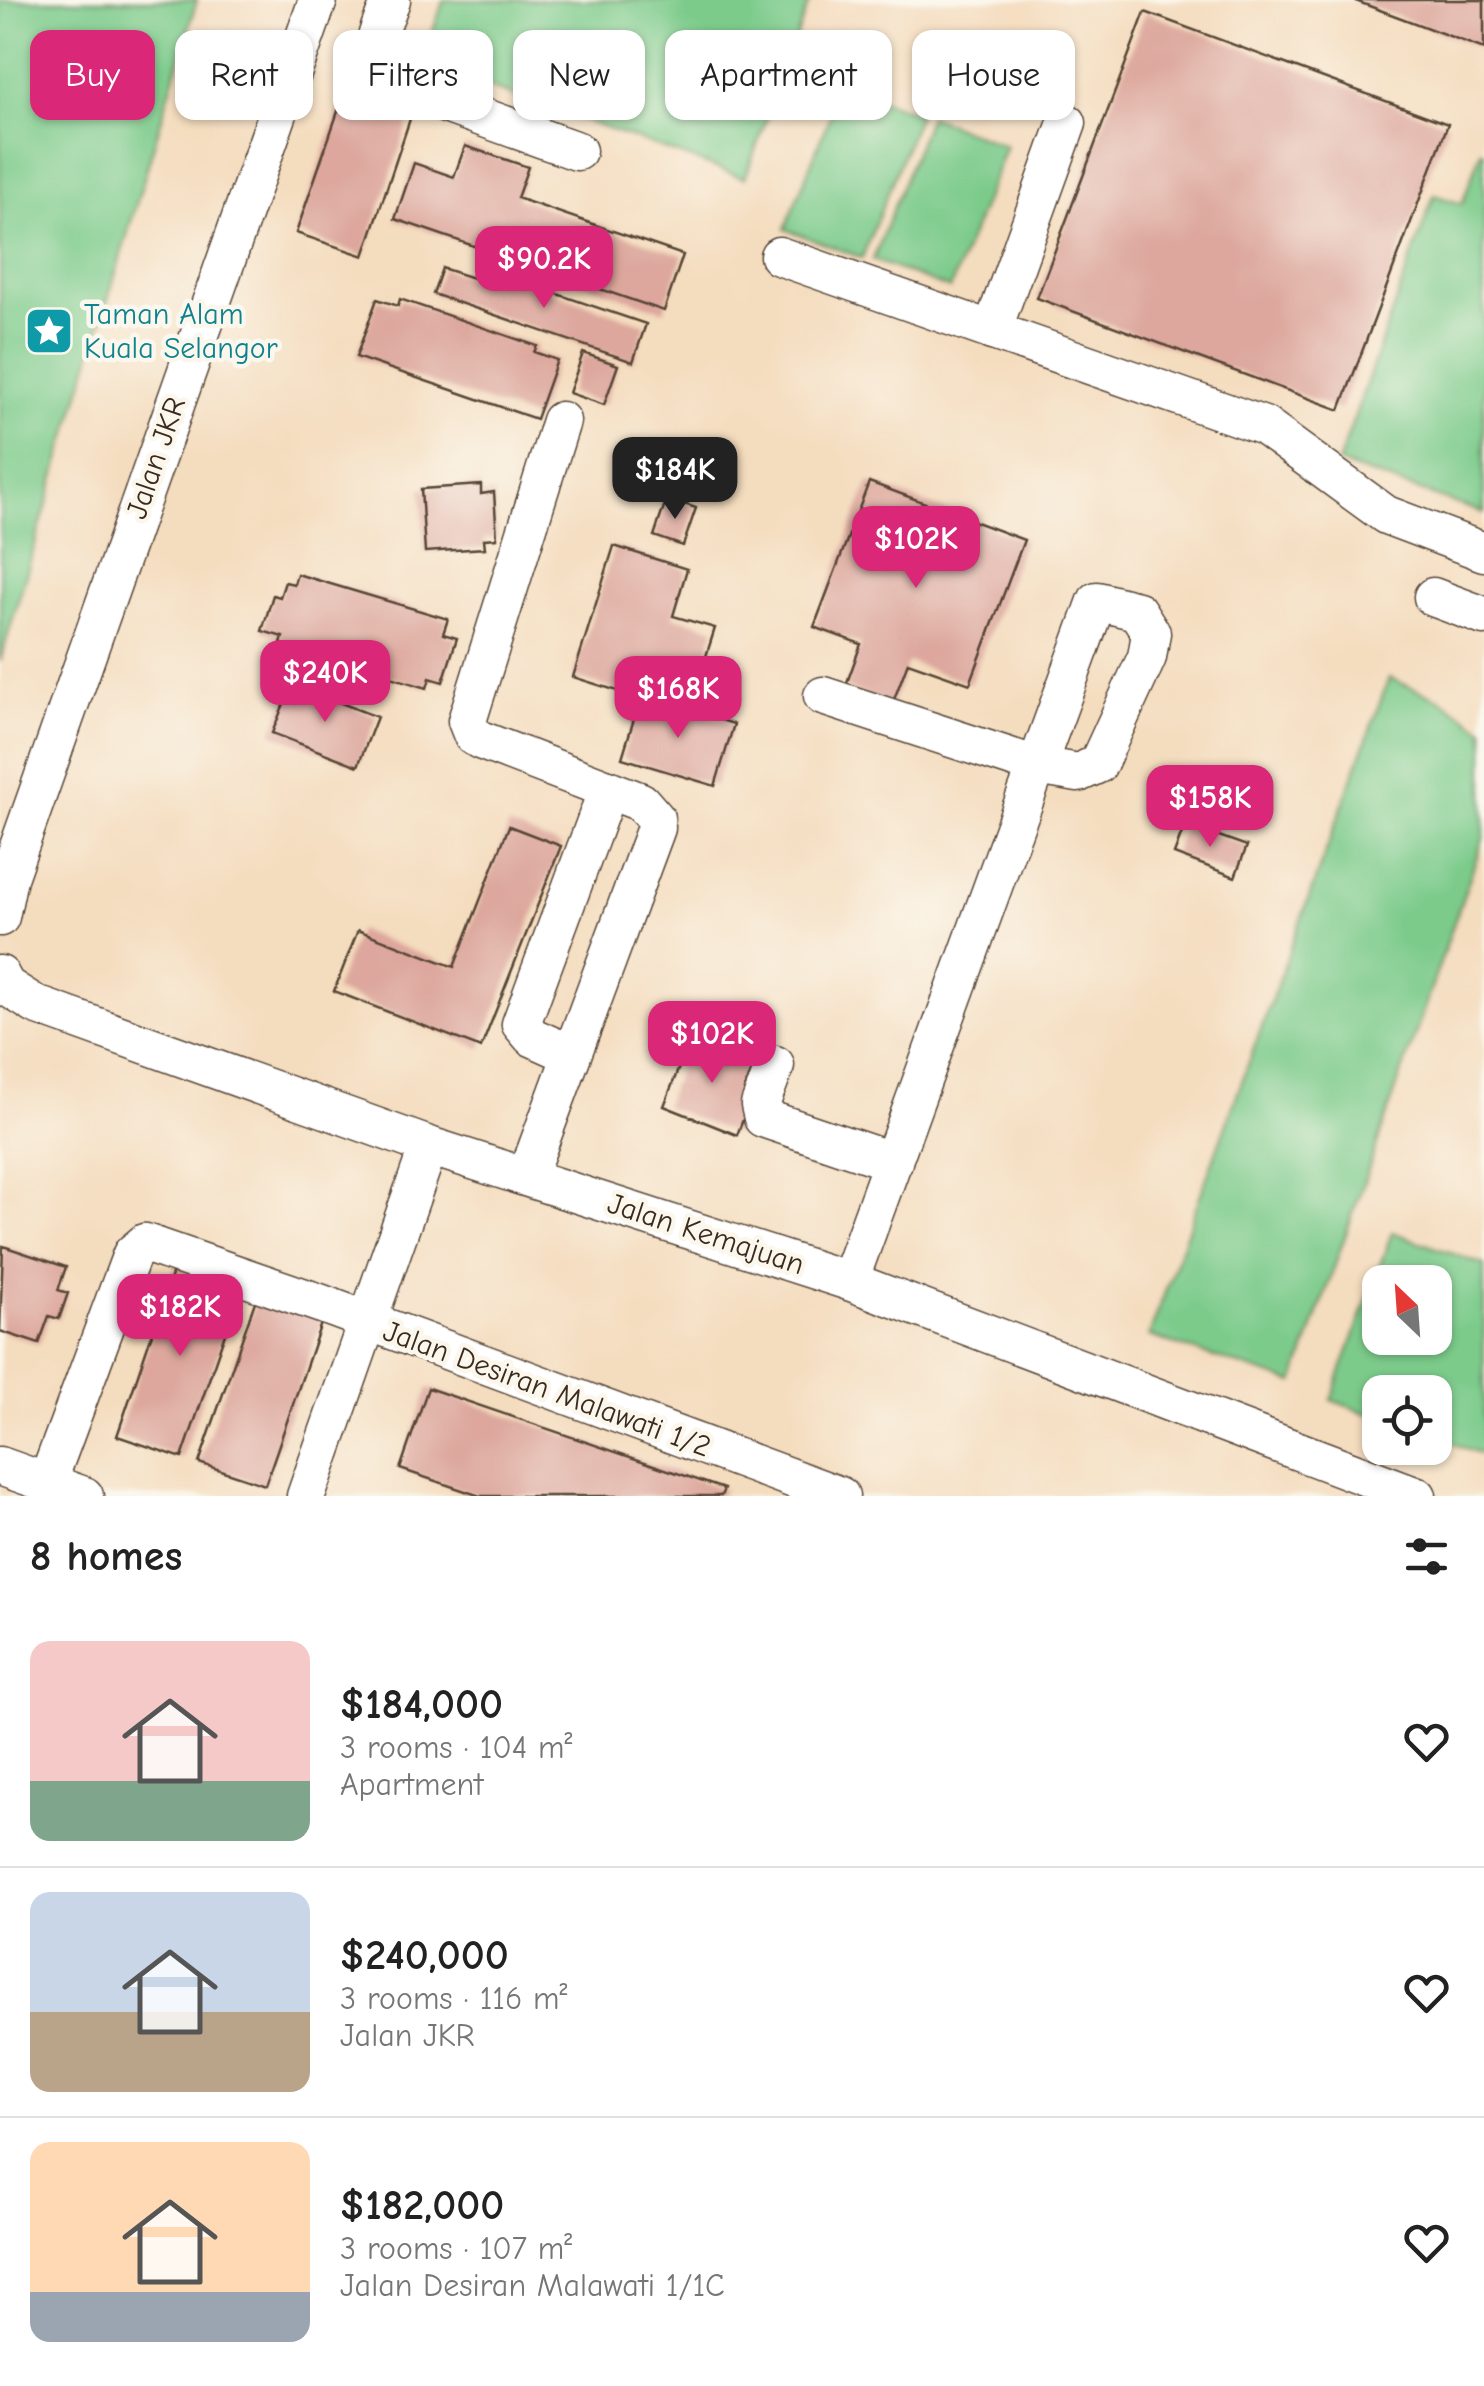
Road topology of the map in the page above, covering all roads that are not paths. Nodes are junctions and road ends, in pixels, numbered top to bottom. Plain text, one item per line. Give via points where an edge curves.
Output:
1 (318, 0) edge
2 (391, 0) edge
3 (1067, 123) dead end
4 (577, 151) dead end
5 (778, 256) dead end
6 (992, 331) junction
7 (561, 420) dead end
8 (1484, 552) edge
9 (1432, 597) dead end
10 (1484, 616) edge
11 (823, 696) dead end
12 (608, 789) junction
13 (0, 917) edge
14 (0, 975) edge
15 (570, 1054) junction
16 (775, 1065) dead end
17 (429, 1146) junction
18 (893, 1162) junction
19 (528, 1176) junction
20 (850, 1281) junction
21 (367, 1322) junction
22 (0, 1466) edge
23 (742, 1480) edge
24 (47, 1483) junction
25 (1413, 1495) edge
26 (84, 1496) edge
27 (306, 1496) edge
28 (840, 1496) edge

1 - 13 street, Jalan JKR via 8,878
2 - 4 street via 373,51 374,69 387,84
3 - 6 street
5 - 6 street
6 - 8 street via 1264,426 1386,515
7 - 12 street via 466,722 480,740
9 - 10 street
11 - 18 street via 1037,766
12 - 15 street via 640,802 656,828
12 - 15 street via 521,1024 532,1037
14 - 17 street, Jalan Kemajuan via 36,1006
15 - 19 street
16 - 18 street via 760,1105 762,1118
17 - 19 street, Jalan Kemajuan
17 - 21 street
18 - 20 street
19 - 20 street, Jalan Kemajuan
20 - 25 street, Jalan Kemajuan
21 - 23 street, Jalan Desiran Malawati 1/2
21 - 24 street, Jalan Desiran Malawati 1/2 via 144,1243 132,1254
21 - 27 street
22 - 24 street
23 - 28 street, Jalan Desiran Malawati 1/2
24 - 26 street

